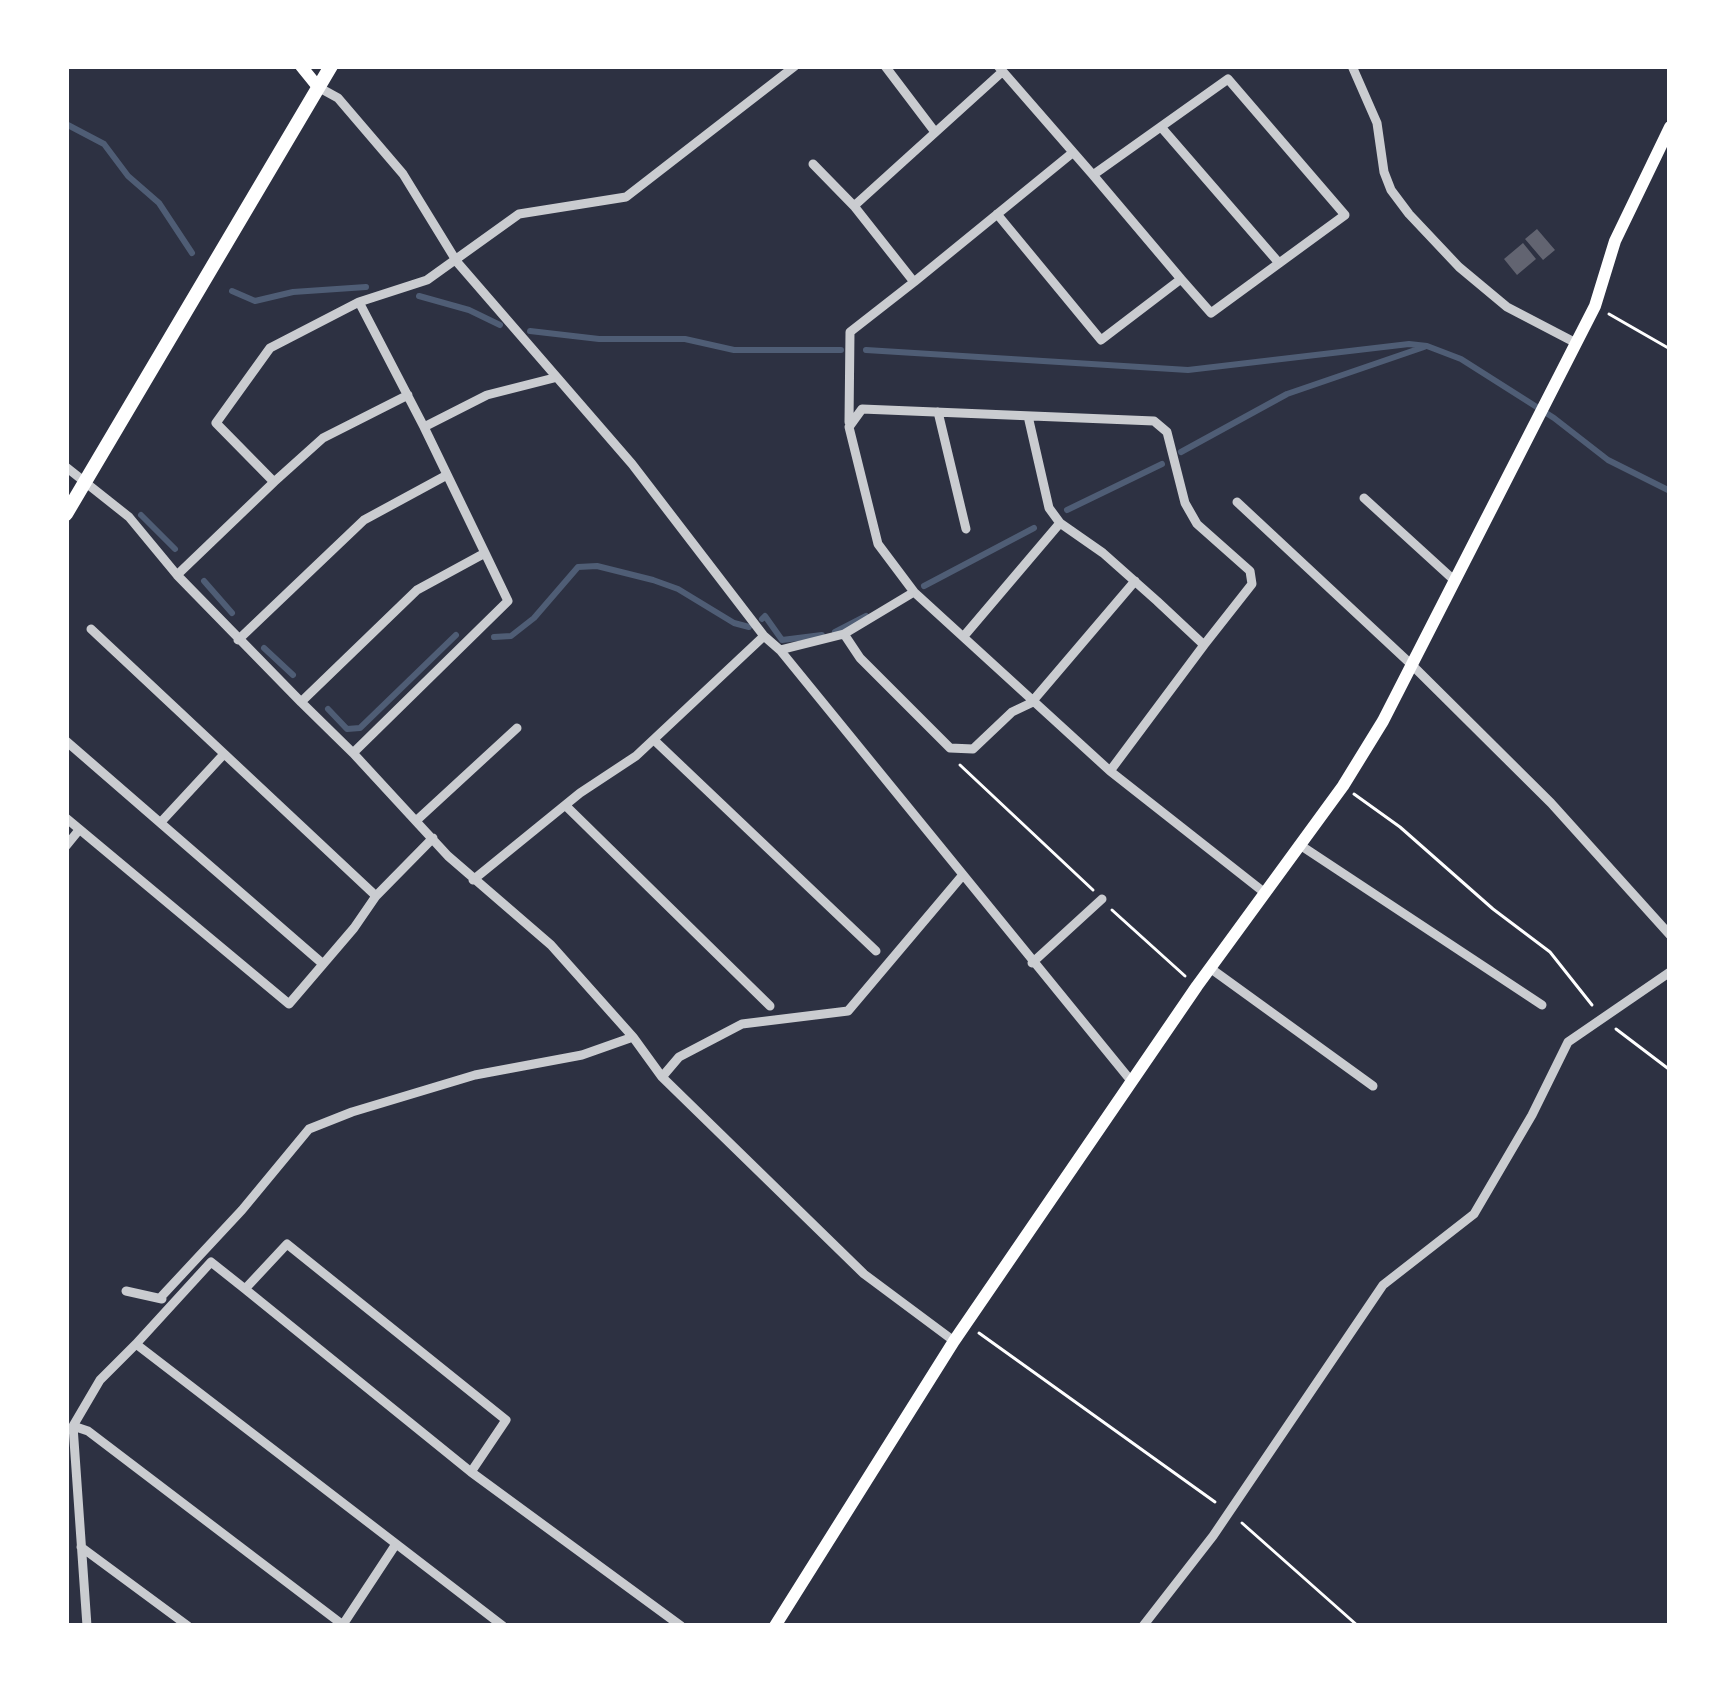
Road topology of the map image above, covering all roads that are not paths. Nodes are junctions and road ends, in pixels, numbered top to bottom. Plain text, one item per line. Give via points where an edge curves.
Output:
1 (301, 66) edge
2 (331, 66) edge
3 (795, 66) edge
4 (885, 66) edge
5 (1352, 66) edge
6 (1000, 69) edge
7 (318, 87) junction
8 (1161, 127) junction
9 (1670, 128) edge
10 (935, 132) junction
11 (1071, 154) junction
12 (813, 164) dead end
13 (1093, 175) junction
14 (854, 206) junction
15 (997, 214) junction
16 (458, 262) junction
17 (1279, 263) junction
18 (1181, 278) junction
19 (914, 282) junction
20 (359, 302) junction
21 (1576, 343) junction
22 (554, 378) junction
23 (408, 395) junction
24 (938, 412) junction
25 (1028, 416) junction
26 (424, 427) junction
27 (849, 427) junction
28 (66, 467) edge
29 (447, 475) junction
30 (274, 482) junction
31 (1364, 498) dead end
32 (1237, 502) dead end
33 (66, 514) edge
34 (1060, 523) junction
35 (966, 529) dead end
36 (485, 553) junction
37 (177, 575) junction
38 (1135, 580) junction
39 (1455, 580) junction
40 (914, 592) junction
41 (92, 629) dead end
42 (844, 634) junction
43 (764, 636) junction
44 (964, 636) junction
45 (238, 640) junction
46 (1204, 646) junction
47 (780, 650) junction
48 (1414, 667) junction
49 (301, 702) junction
50 (1031, 703) junction
51 (517, 728) dead end
52 (654, 740) junction
53 (66, 741) edge
54 (353, 753) junction
55 (224, 754) junction
56 (1110, 771) junction
57 (566, 806) junction
58 (66, 818) edge
59 (417, 820) junction
60 (160, 822) junction
61 (80, 830) junction
62 (433, 838) junction
63 (1300, 845) junction
64 (66, 846) edge
65 (962, 876) junction
66 (473, 880) junction
67 (1264, 893) junction
68 (376, 896) junction
69 (1102, 899) road end
70 (1670, 935) edge
71 (876, 951) dead end
72 (1033, 963) junction
73 (323, 964) junction
74 (1210, 968) junction
75 (1670, 972) edge
76 (770, 1006) dead end
77 (1542, 1006) dead end
78 (633, 1037) junction
79 (662, 1077) junction
80 (1132, 1082) junction
81 (1373, 1086) dead end
82 (244, 1289) junction
83 (126, 1291) dead end
84 (160, 1298) junction
85 (171, 1306) junction
86 (955, 1341) junction
87 (136, 1344) junction
88 (73, 1426) junction
89 (472, 1472) junction
90 (396, 1544) junction
91 (81, 1547) junction
92 (780, 1624) edge
93 (87, 1626) edge
94 (188, 1626) edge
95 (342, 1626) edge
96 (502, 1626) edge
97 (681, 1626) edge
98 (1143, 1626) edge

1 - 7 main road
2 - 7 highway
3 - 16 street via 626,197 519,214
4 - 10 street
5 - 21 street via 1377,123 1384,172 1409,214 1507,307
6 - 10 street
6 - 11 street
7 - 16 street via 338,98 403,174
7 - 33 highway
8 - 13 street
8 - 17 street
8 - 17 street via 1228,79 1345,215
9 - 21 main road
10 - 14 street
11 - 13 street
11 - 15 street
12 - 14 street
13 - 18 street
14 - 19 street
15 - 18 street via 1101,340
15 - 19 street
16 - 20 street
16 - 22 street
17 - 18 street via 1211,314
19 - 27 street via 850,332
20 - 23 street
20 - 30 street via 270,348 216,423
21 - 39 main road
22 - 26 street via 487,395
22 - 43 street via 632,464
23 - 26 street
23 - 30 street via 323,438
24 - 25 street
24 - 27 street via 867,407
24 - 35 street
25 - 34 street via 1049,508
25 - 46 street via 1154,421 1167,432 1197,524 1250,571 1252,584
26 - 29 street
27 - 40 street via 878,544
28 - 37 street via 129,518
29 - 36 street
29 - 45 street via 364,520
30 - 37 street
31 - 39 street
32 - 48 street
34 - 38 street
34 - 44 street
36 - 49 street via 417,590
36 - 54 street via 508,601
37 - 45 street
38 - 46 street
38 - 50 street
39 - 48 main road
40 - 42 street
40 - 44 street
41 - 55 street
42 - 47 street
42 - 50 street via 950,748 973,749
43 - 47 street
43 - 52 street
44 - 50 street
45 - 49 street
46 - 56 street
47 - 65 street
48 - 63 main road
48 - 70 street
49 - 54 street
50 - 56 street
51 - 59 street
52 - 57 street
52 - 71 street
53 - 60 street
54 - 59 street
55 - 60 street
55 - 68 street
56 - 67 street
57 - 66 street
57 - 76 street
58 - 61 street
59 - 62 street
60 - 73 street
61 - 64 street
61 - 73 street via 289,1004
62 - 66 street
62 - 68 street
63 - 67 main road
63 - 77 street
65 - 72 street
65 - 79 street via 848,1011 742,1024 679,1058
66 - 78 street via 551,945
67 - 74 main road
68 - 73 street
69 - 72 street
72 - 80 street
74 - 80 main road
74 - 81 street
75 - 98 street via 1568,1042 1474,1214 1383,1285
78 - 79 street
78 - 84 street via 475,1075 309,1129
79 - 86 street via 864,1274
80 - 86 main road
82 - 85 street via 211,1262
82 - 89 street
82 - 89 street via 287,1244 506,1420
83 - 84 street
84 - 85 street
85 - 87 street
86 - 92 main road
87 - 88 street via 100,1380
87 - 90 street
88 - 91 street
88 - 95 street
89 - 97 street
90 - 95 street
90 - 96 street
91 - 93 street
91 - 94 street

